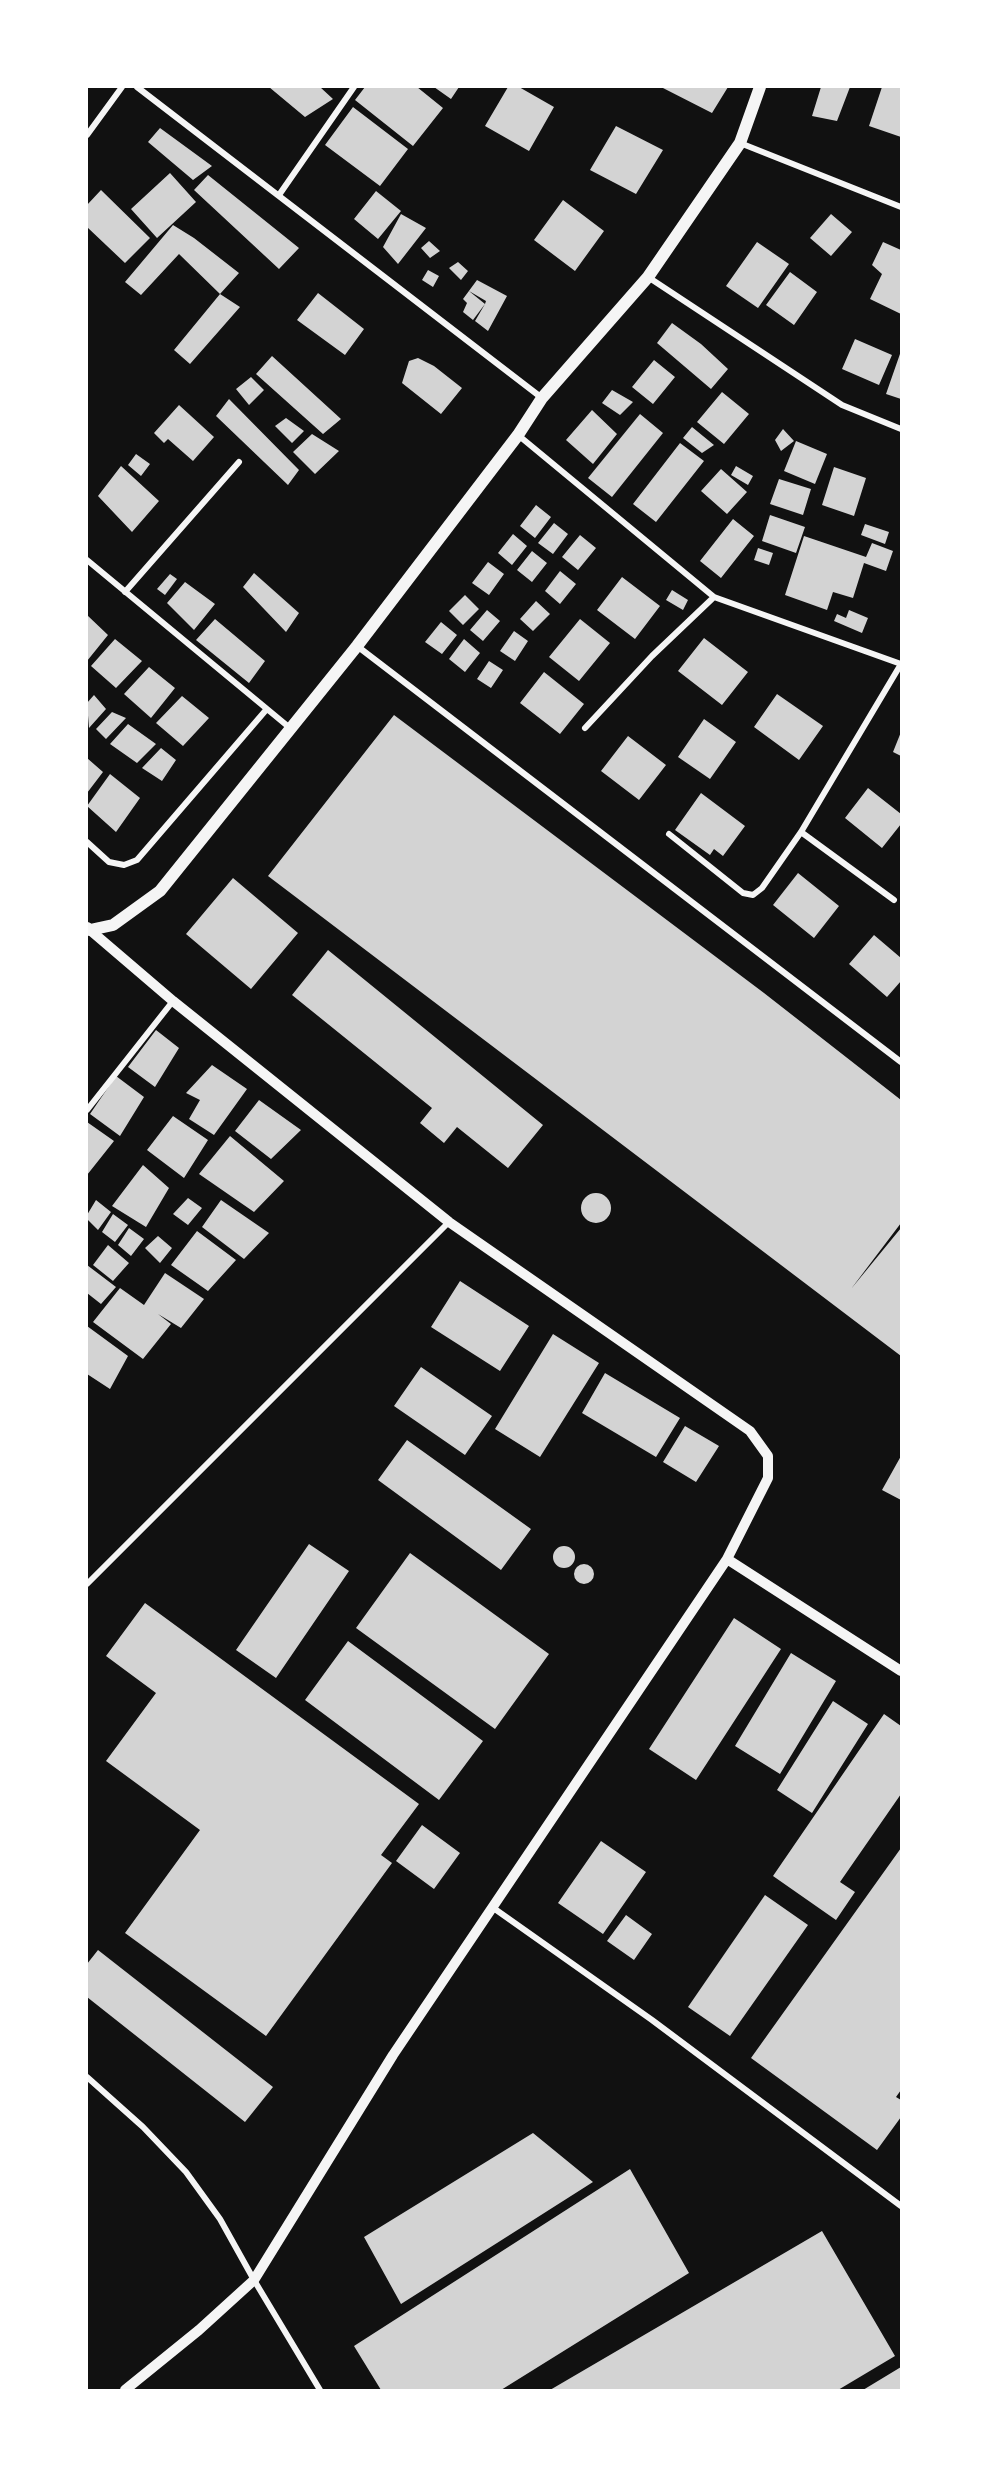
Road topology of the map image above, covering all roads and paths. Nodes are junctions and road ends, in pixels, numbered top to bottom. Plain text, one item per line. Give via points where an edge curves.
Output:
1 (122, 87) edge
2 (137, 87) edge
3 (354, 87) edge
4 (760, 87) edge
5 (87, 135) edge
6 (740, 143) junction
7 (279, 195) junction
8 (901, 207) edge
9 (648, 277) junction
10 (542, 398) junction
11 (901, 429) edge
12 (518, 435) junction
13 (239, 462) dead end
14 (88, 565) edge
15 (125, 592) junction
16 (714, 597) junction
17 (357, 646) junction
18 (266, 710) junction
19 (290, 728) junction
20 (585, 728) dead end
21 (801, 832) junction
22 (669, 834) dead end
23 (87, 843) edge
24 (894, 900) dead end
25 (88, 929) edge
26 (173, 1001) junction
27 (900, 1058) edge
28 (87, 1110) edge
29 (449, 1222) junction
30 (727, 1559) junction
31 (87, 1584) edge
32 (901, 1671) edge
33 (492, 1907) junction
34 (87, 2077) edge
35 (901, 2206) edge
36 (254, 2280) junction
37 (125, 2390) edge
38 (320, 2390) edge

1 - 5 street
2 - 7 street
3 - 7 street
4 - 6 main road
6 - 8 street
6 - 9 main road
7 - 10 street
9 - 10 main road
9 - 11 street via 842,405
10 - 12 main road
12 - 16 street
12 - 17 main road
13 - 15 street
14 - 15 street
15 - 18 street
16 - 20 street
16 - 21 street via 901,664
17 - 19 main road
17 - 27 street
18 - 19 street
18 - 23 street via 137,860 124,865 109,862
19 - 25 main road via 160,891 113,925
21 - 22 street via 753,895 743,893
21 - 24 street
25 - 26 street
26 - 28 street
26 - 29 street
29 - 30 street via 750,1431 768,1456 768,1478
29 - 31 street
30 - 32 street
30 - 33 street
33 - 35 street via 652,2020
33 - 36 street via 393,2055
34 - 36 street via 186,2172 220,2219
36 - 37 street
36 - 38 street

